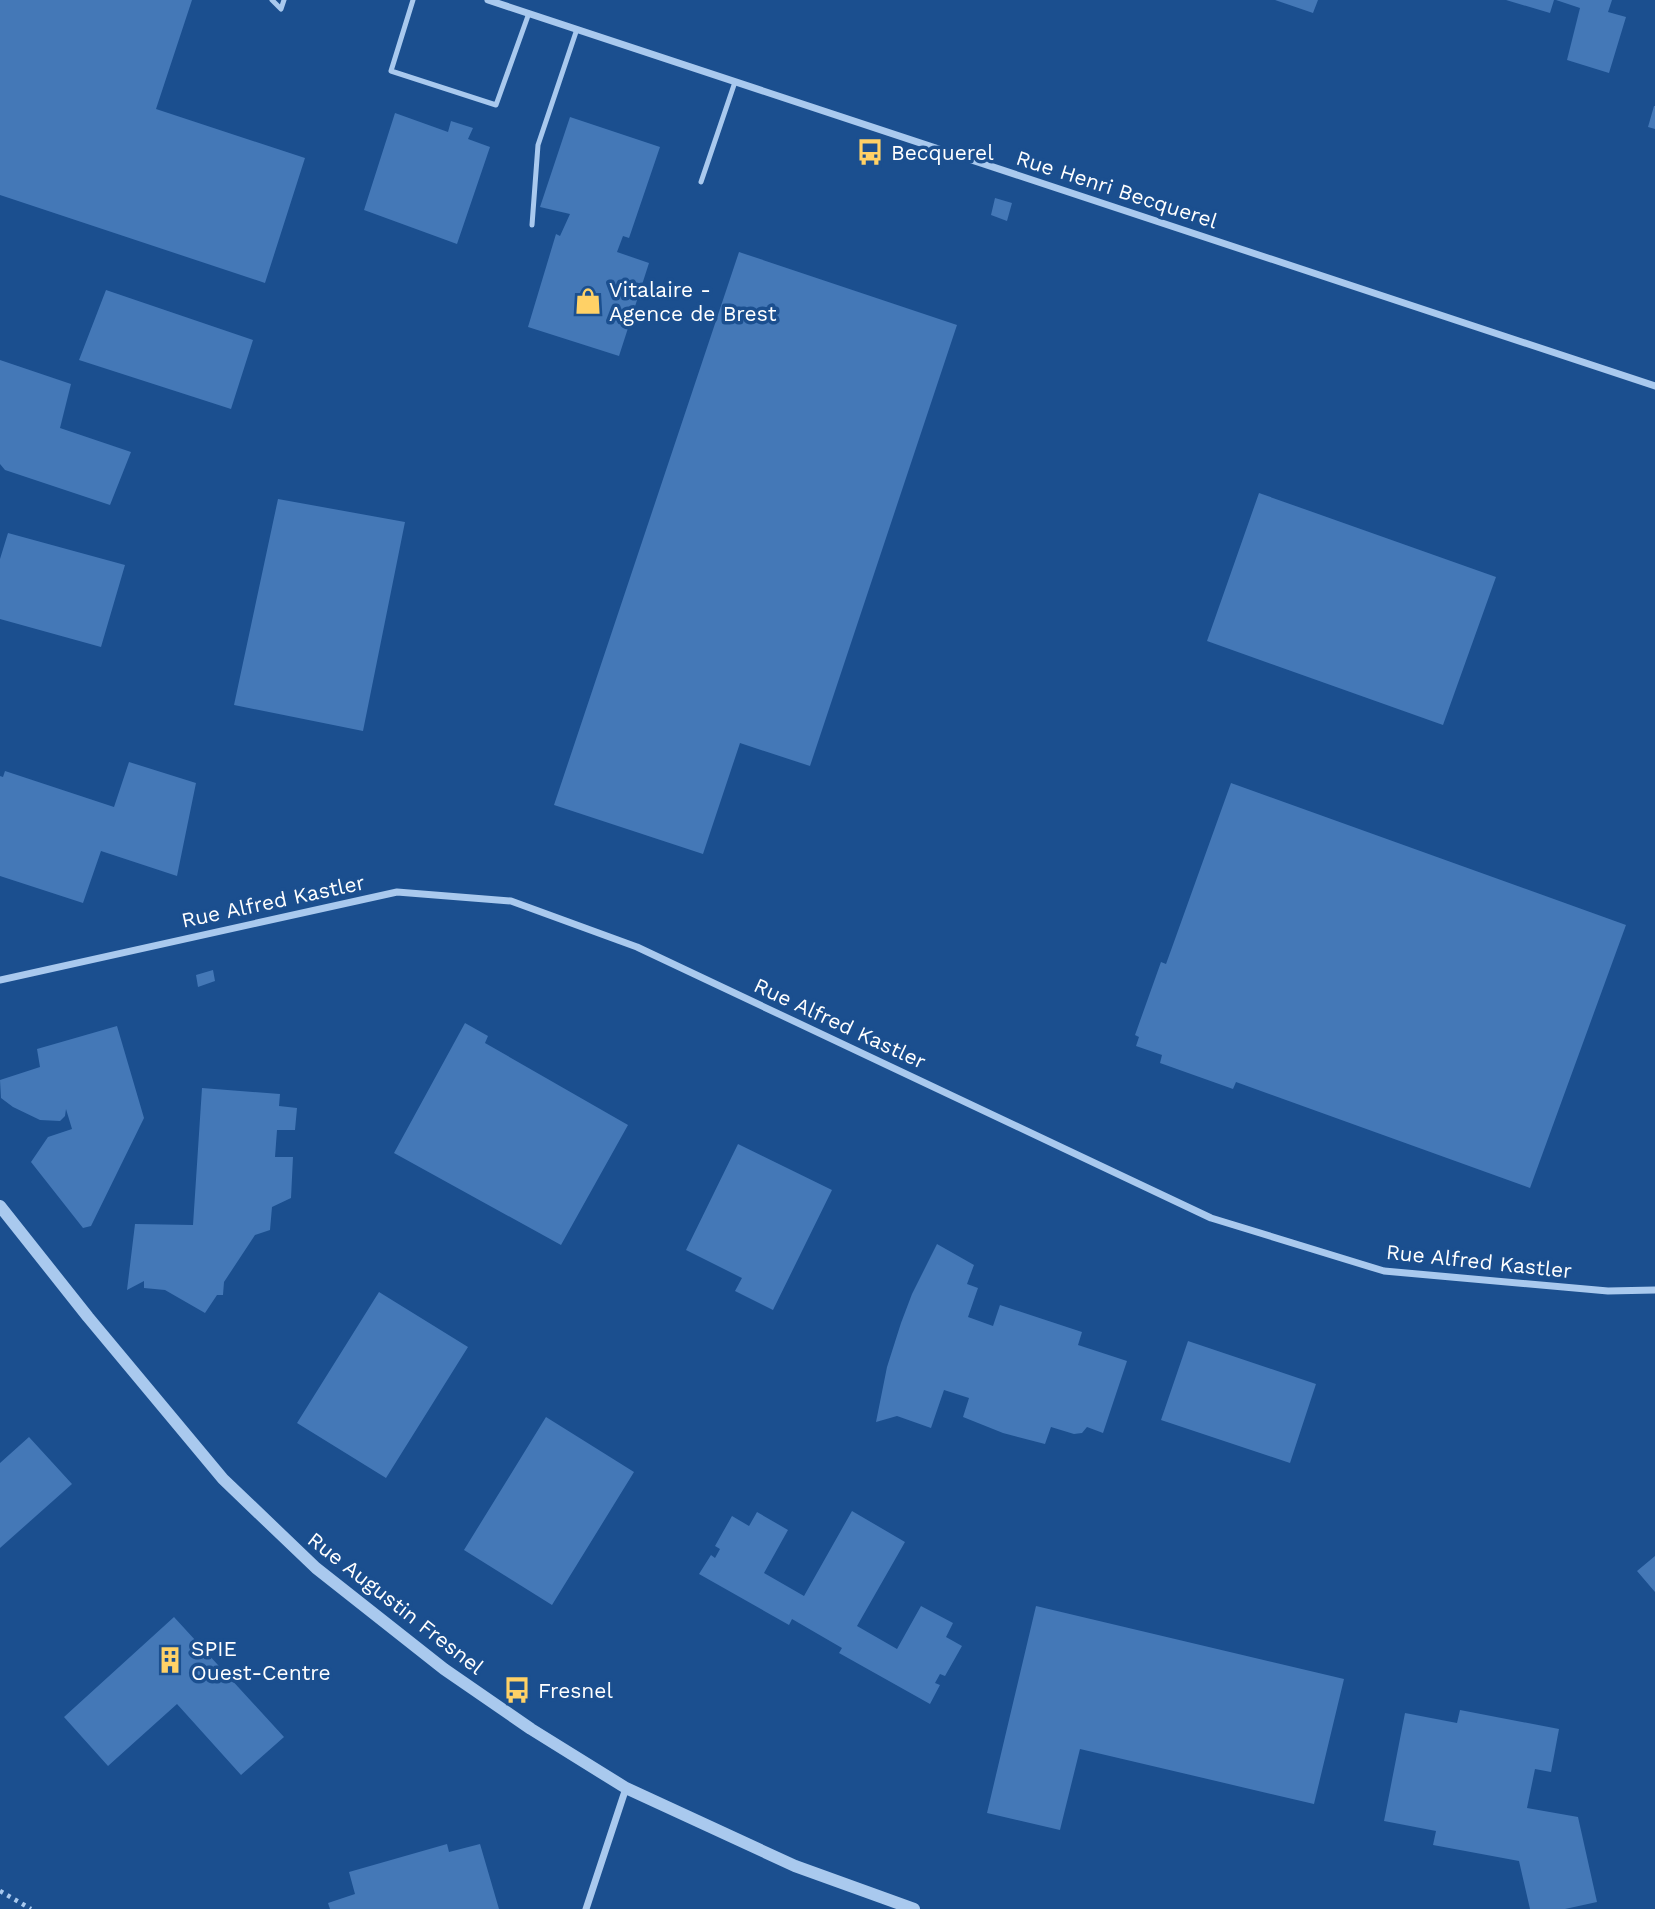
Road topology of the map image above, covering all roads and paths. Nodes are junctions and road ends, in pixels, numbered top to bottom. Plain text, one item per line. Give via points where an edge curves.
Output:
1 (272, 0) edge
2 (284, 0) edge
3 (413, 0) edge
4 (488, 0) edge
5 (529, 13) junction
6 (577, 29) junction
7 (735, 82) junction
8 (701, 182) dead end
9 (532, 225) dead end
10 (1655, 386) edge
11 (0, 980) edge
12 (0, 1206) edge
13 (1655, 1290) edge
14 (626, 1788) junction
15 (0, 1891) edge
16 (31, 1909) edge
17 (586, 1909) edge
18 (914, 1909) edge

1 - 2 lane via 281,9
3 - 5 lane via 391,71 496,106
4 - 5 street, Rue Henri Becquerel
5 - 6 street, Rue Henri Becquerel
6 - 7 street, Rue Henri Becquerel
6 - 9 lane via 538,145
7 - 8 lane
7 - 10 street, Rue Henri Becquerel
11 - 13 street, Rue Alfred Kastler via 397,892 511,901 637,947 1211,1218 1384,1271 1608,1291
12 - 14 street, Rue Augustin Fresnel via 223,1479 316,1568 531,1730
14 - 17 street
14 - 18 street, Rue Augustin Fresnel via 795,1866
15 - 16 path

